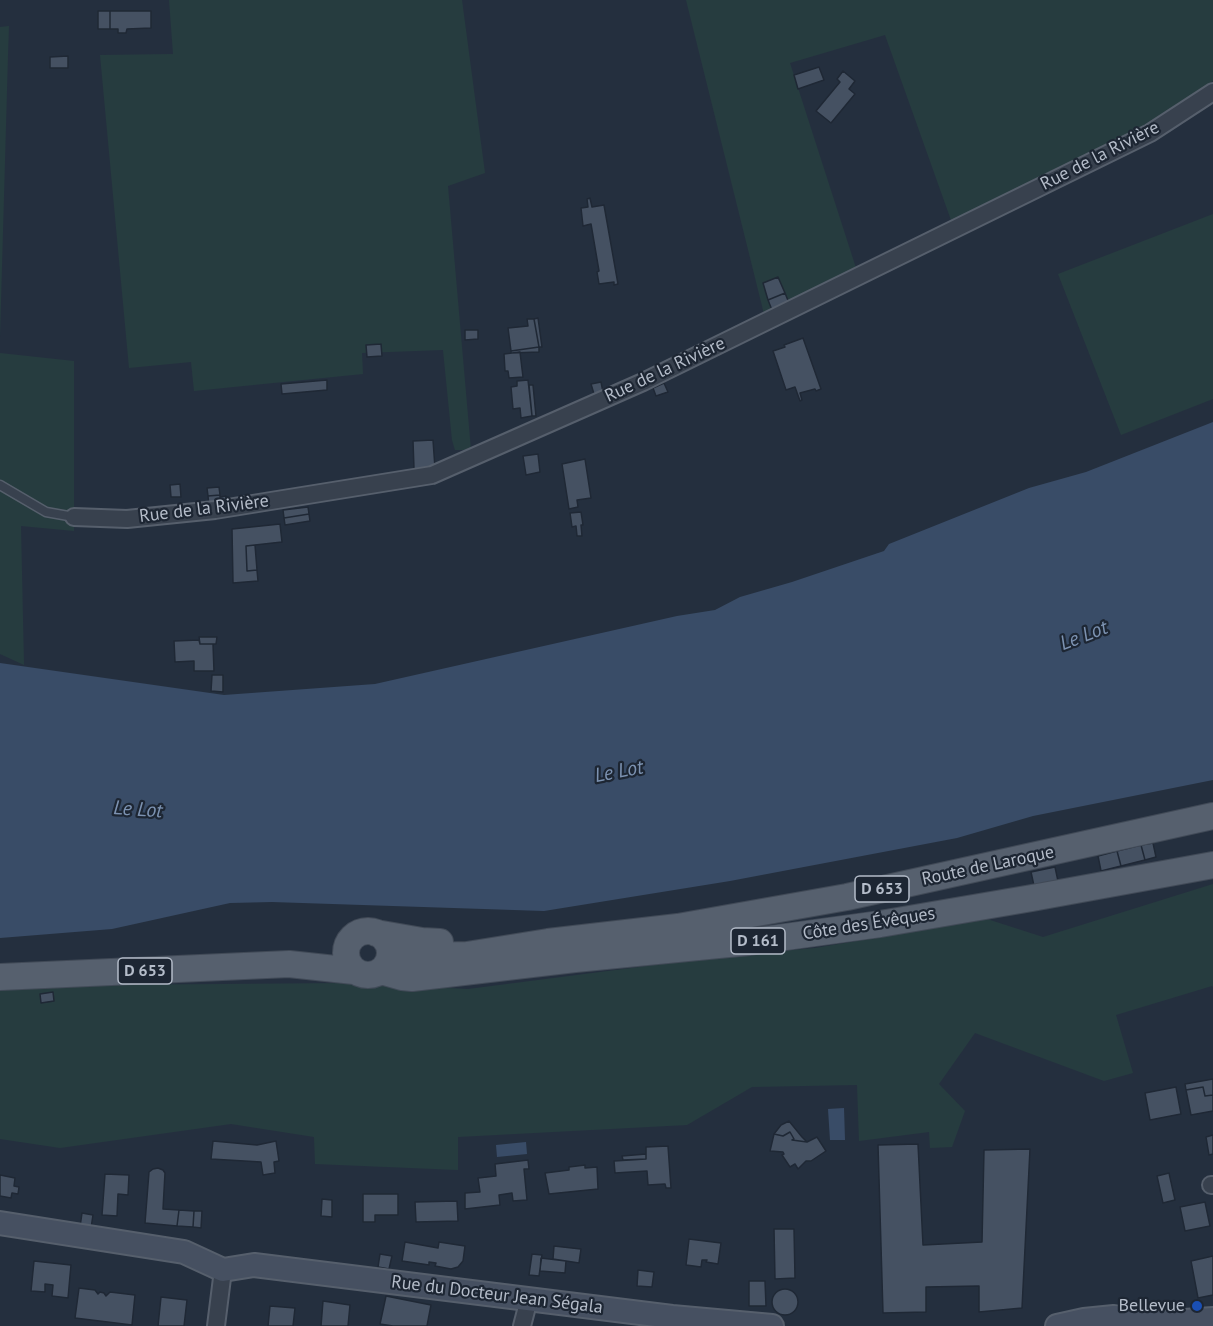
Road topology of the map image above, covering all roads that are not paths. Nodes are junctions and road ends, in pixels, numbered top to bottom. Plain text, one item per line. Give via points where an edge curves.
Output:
1 (1213, 92) edge
2 (0, 485) edge
3 (74, 517) joint
4 (1213, 816) edge
5 (1213, 865) edge
6 (376, 933) junction
7 (548, 942) junction
8 (351, 958) junction
9 (385, 964) junction
10 (0, 977) edge
11 (0, 1223) edge
12 (223, 1270) junction
13 (529, 1299) junction
14 (1213, 1319) edge
15 (1179, 1324) edge
16 (1151, 1325) edge
17 (216, 1326) edge
18 (522, 1326) edge
19 (763, 1326) edge
20 (772, 1326) edge
21 (1057, 1326) edge

1 - 3 street, Rue de la Rivière via 1150,133 643,382 432,475 215,510 127,519
2 - 3 lane via 46,512
4 - 7 main road, Route de Laroque / D 653 via 847,897 678,927
5 - 9 main road, Côte des Évêques / D 161 via 880,924 749,942 412,978 402,977
6 - 7 main road, Route de Laroque / D 653 via 449,943
6 - 8 main road via 362,932 350,940
6 - 9 main road via 388,943
7 - 9 main road, Route de Laroque / D 653
8 - 9 main road via 360,974 374,974
8 - 10 main road, D 653 via 325,956 289,964
11 - 12 street via 184,1252
12 - 13 street, Rue du Docteur Jean Ségala via 254,1265
12 - 17 street
13 - 18 street
13 - 19 street, Rue du Docteur Jean Ségala
14 - 15 street
15 - 16 street
16 - 21 street via 1114,1317
19 - 20 street, Rue du Docteur Jean Ségala

